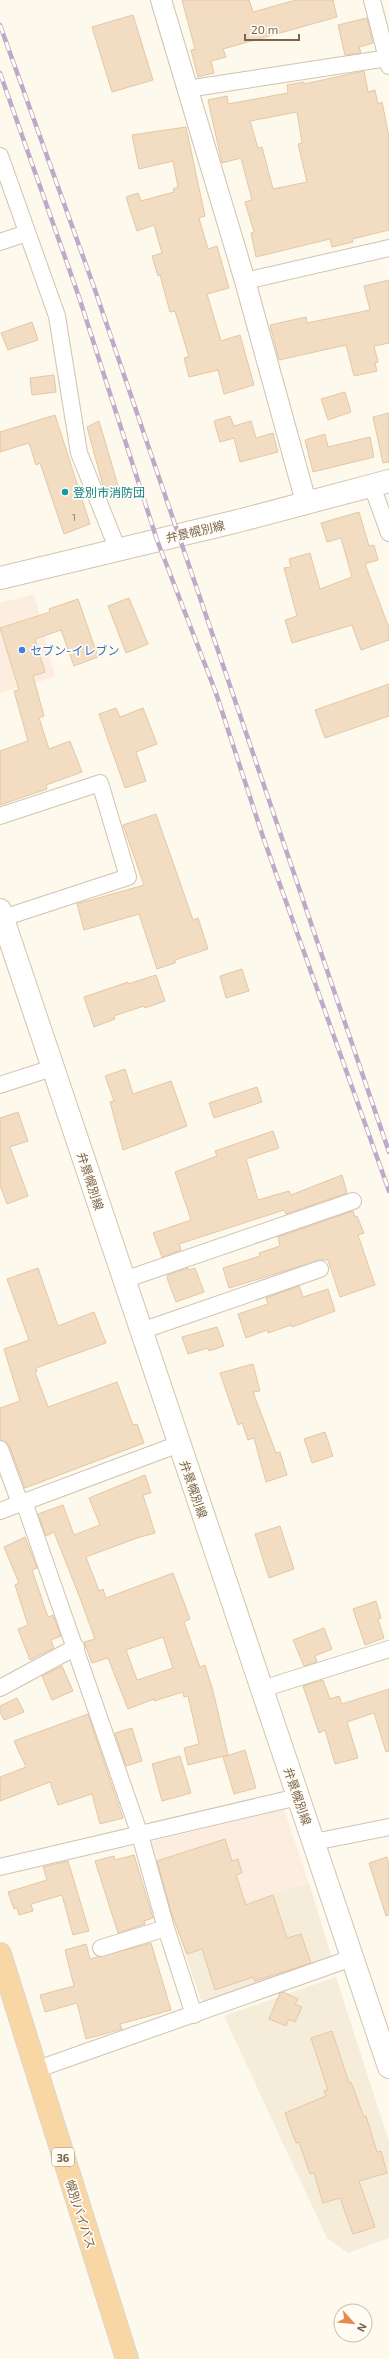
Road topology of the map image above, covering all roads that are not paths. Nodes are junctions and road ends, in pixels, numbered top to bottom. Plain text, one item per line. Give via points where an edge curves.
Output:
1 (161, 0) edge
2 (372, 0) edge
3 (388, 61) edge
4 (187, 89) junction
5 (0, 156) edge
6 (27, 233) junction
7 (0, 242) edge
8 (389, 248) edge
9 (245, 281) junction
10 (380, 483) edge
11 (306, 502) junction
12 (389, 533) edge
13 (118, 550) junction
14 (0, 578) edge
15 (0, 816) edge
16 (2, 919) edge
17 (52, 1068) junction
18 (0, 1085) edge
19 (353, 1201) dead end
20 (320, 1269) dead end
21 (124, 1280) junction
22 (141, 1331) junction
23 (179, 1444) junction
24 (0, 1449) edge
25 (22, 1503) junction
26 (0, 1511) edge
27 (76, 1647) junction
28 (389, 1649) edge
29 (0, 1688) edge
30 (262, 1689) junction
31 (298, 1797) junction
32 (389, 1827) edge
33 (140, 1835) junction
34 (314, 1842) junction
35 (0, 1867) edge
36 (166, 1928) junction
37 (101, 1948) dead end
38 (0, 1954) edge
39 (352, 1958) junction
40 (194, 2015) junction
41 (389, 2067) edge
42 (35, 2070) junction
43 (127, 2359) edge

1 - 4 street
2 - 3 street
3 - 4 street
4 - 9 street
5 - 6 street
6 - 7 street
6 - 13 street via 58,316 79,453
8 - 9 street
9 - 11 street
10 - 11 main road, 弁景幌別線
10 - 12 street
11 - 13 main road, 弁景幌別線
13 - 14 main road, 弁景幌別線
15 - 16 street via 100,783 128,878
16 - 17 main road, 弁景幌別線
17 - 18 street
17 - 21 main road, 弁景幌別線
19 - 21 street
20 - 22 street
21 - 22 main road, 弁景幌別線
22 - 23 main road, 弁景幌別線
23 - 25 street
23 - 30 main road, 弁景幌別線
24 - 25 street
25 - 26 street
25 - 27 street
27 - 29 street
27 - 33 street
28 - 30 street
30 - 31 main road, 弁景幌別線
31 - 33 street
31 - 34 main road, 弁景幌別線
32 - 34 street
33 - 35 street
33 - 36 street
34 - 39 main road, 弁景幌別線
36 - 37 street
36 - 40 street
38 - 42 highway, 幌別バイパス / 36
39 - 40 street
39 - 41 main road, 弁景幌別線
40 - 42 street
42 - 43 highway, 幌別バイパス / 36

